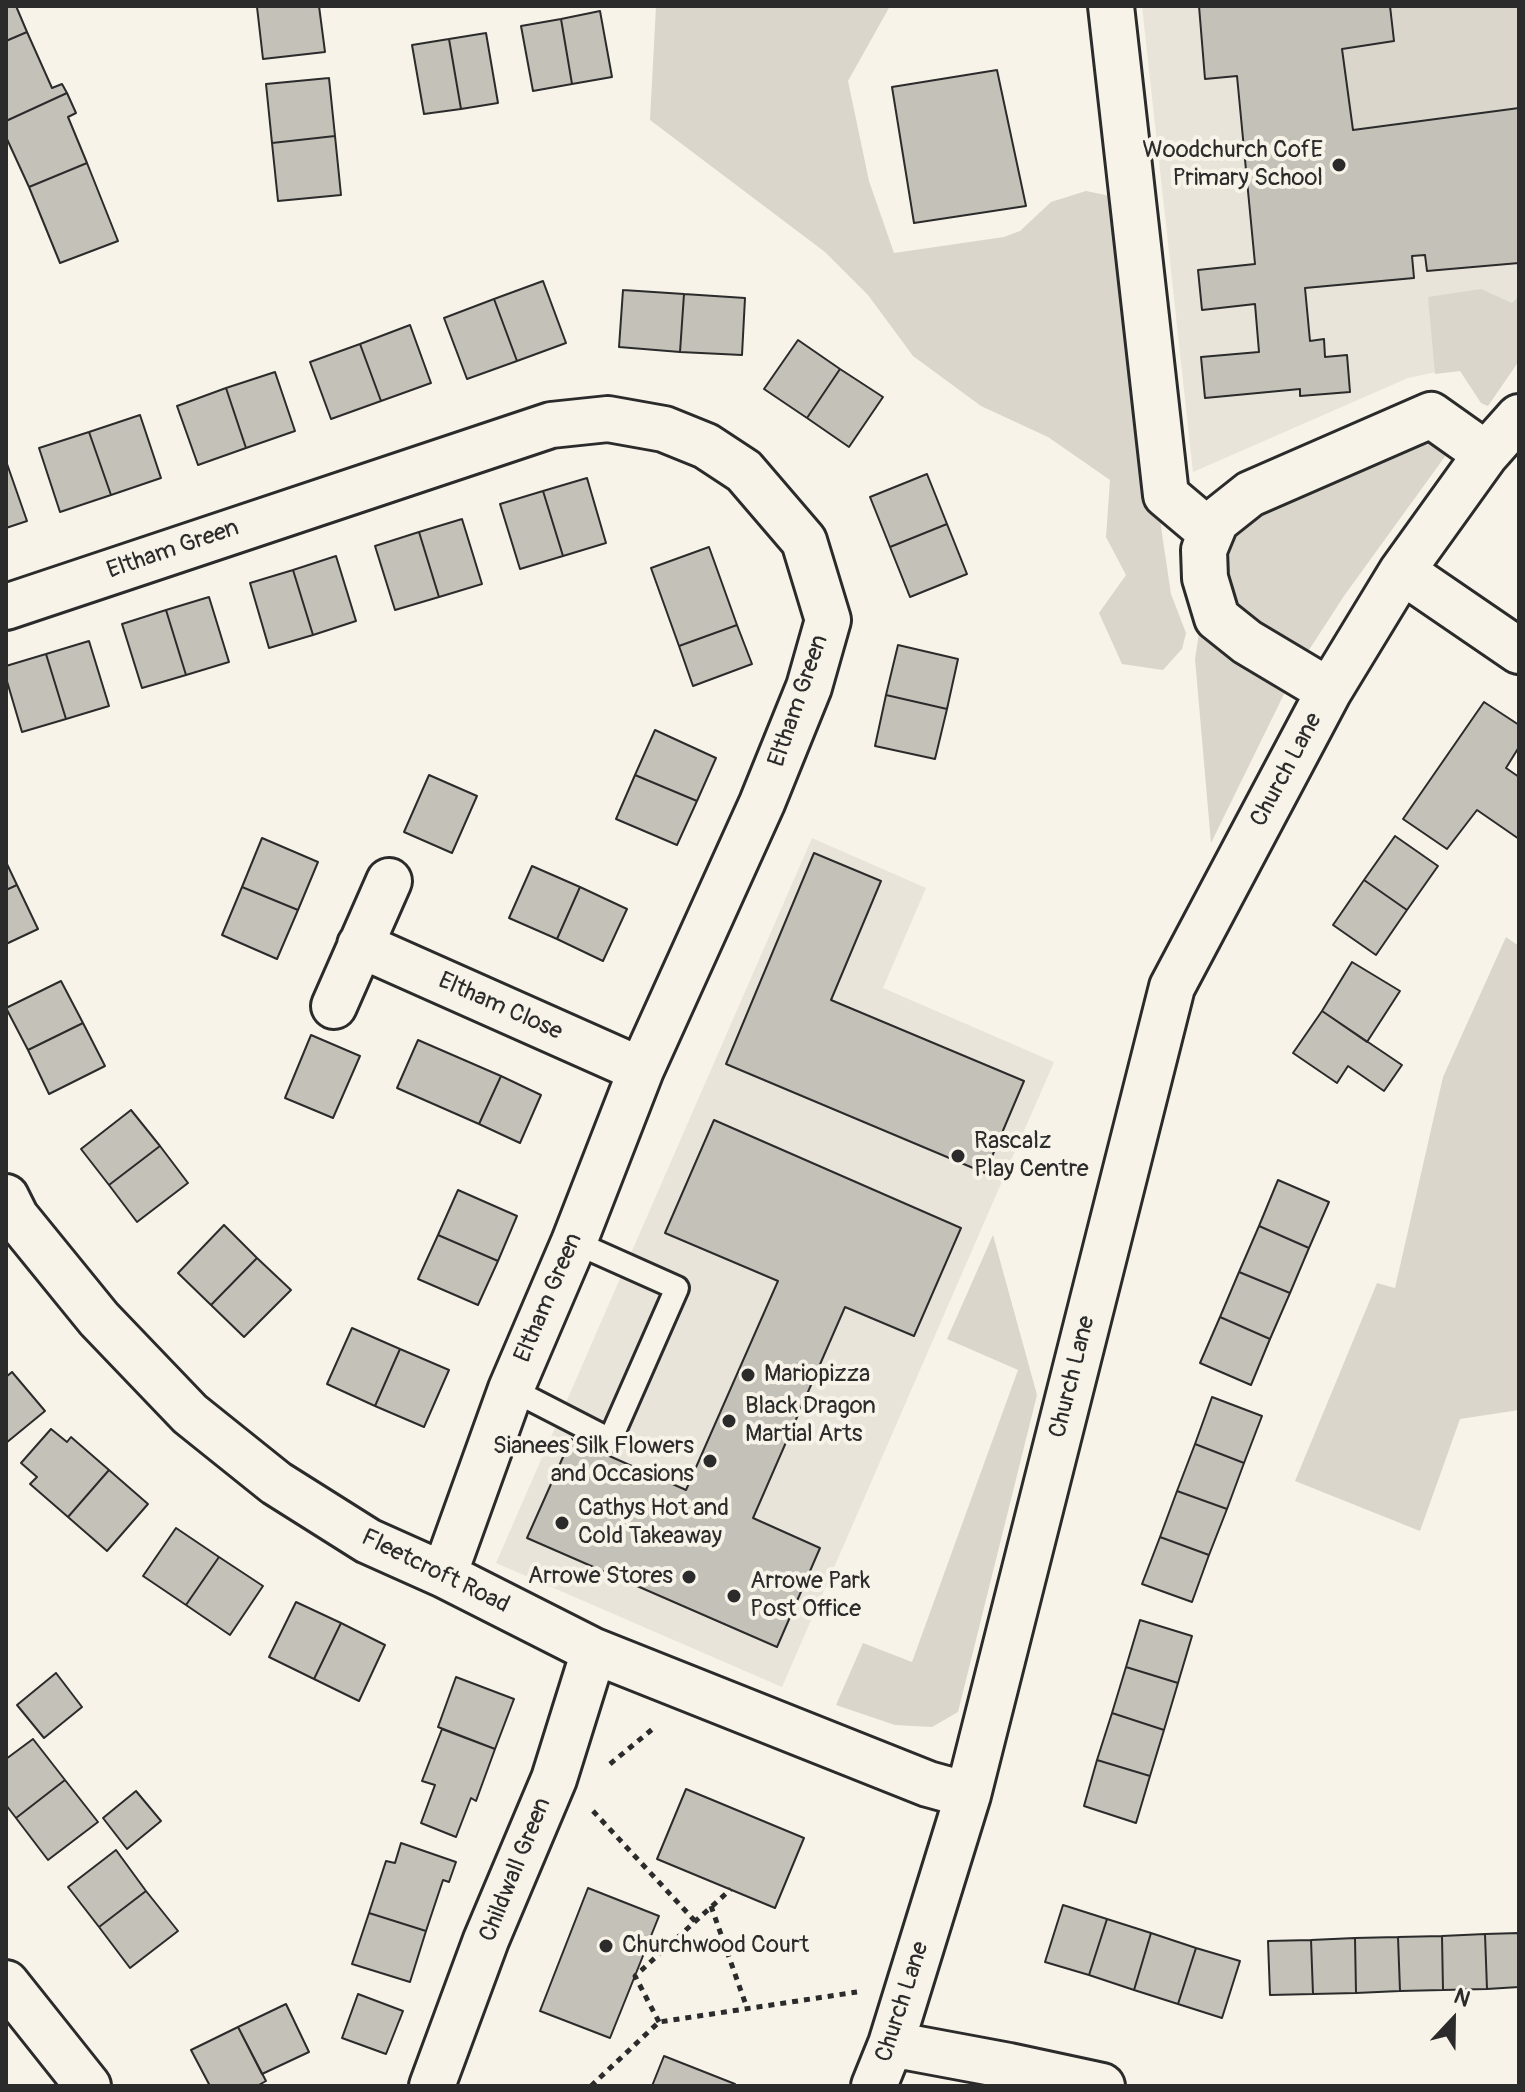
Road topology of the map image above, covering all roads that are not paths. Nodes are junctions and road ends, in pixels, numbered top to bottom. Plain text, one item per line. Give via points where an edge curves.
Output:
1 (1111, 6) edge
2 (1519, 417) edge
3 (1486, 454) junction
4 (1211, 533) junction
5 (1402, 571) junction
6 (6, 607) edge
7 (1519, 651) edge
8 (1329, 691) junction
9 (389, 881) dead end
10 (360, 945) junction
11 (334, 1006) dead end
12 (641, 1070) junction
13 (6, 1197) edge
14 (574, 1242) junction
15 (511, 1389) junction
16 (444, 1575) junction
17 (594, 1651) junction
18 (968, 1795) junction
19 (6, 1983) edge
20 (891, 2044) junction
21 (88, 2086) edge
22 (432, 2086) edge
23 (874, 2086) edge
24 (1102, 2086) edge

1 - 4 street via 1166,495
2 - 3 street, Church Lane
3 - 4 street via 1431,415 1250,494 1216,521
3 - 5 street, Church Lane
4 - 8 street, Church Lane via 1204,550 1205,578 1217,618
5 - 7 street
5 - 8 street, Church Lane
6 - 12 street, Eltham Green via 551,425 608,419 664,429 706,446 744,471 804,541 828,620 809,687 762,803
8 - 18 street, Church Lane via 1172,987
9 - 10 street
10 - 11 street
10 - 12 street, Eltham Close
12 - 14 street, Eltham Green
13 - 16 street, Fleetcroft Road via 16,1217 99,1319 190,1414 276,1483 368,1541
14 - 15 street, Eltham Green
14 - 15 lane via 677,1288 610,1440
15 - 16 street, Eltham Green
16 - 17 street, Fleetcroft Road
17 - 18 street, Fleetcroft Road via 928,1784
17 - 22 street, Childwall Green via 564,1786 486,1940
18 - 20 street, Church Lane
19 - 21 street
20 - 23 street, Church Lane
20 - 24 street

